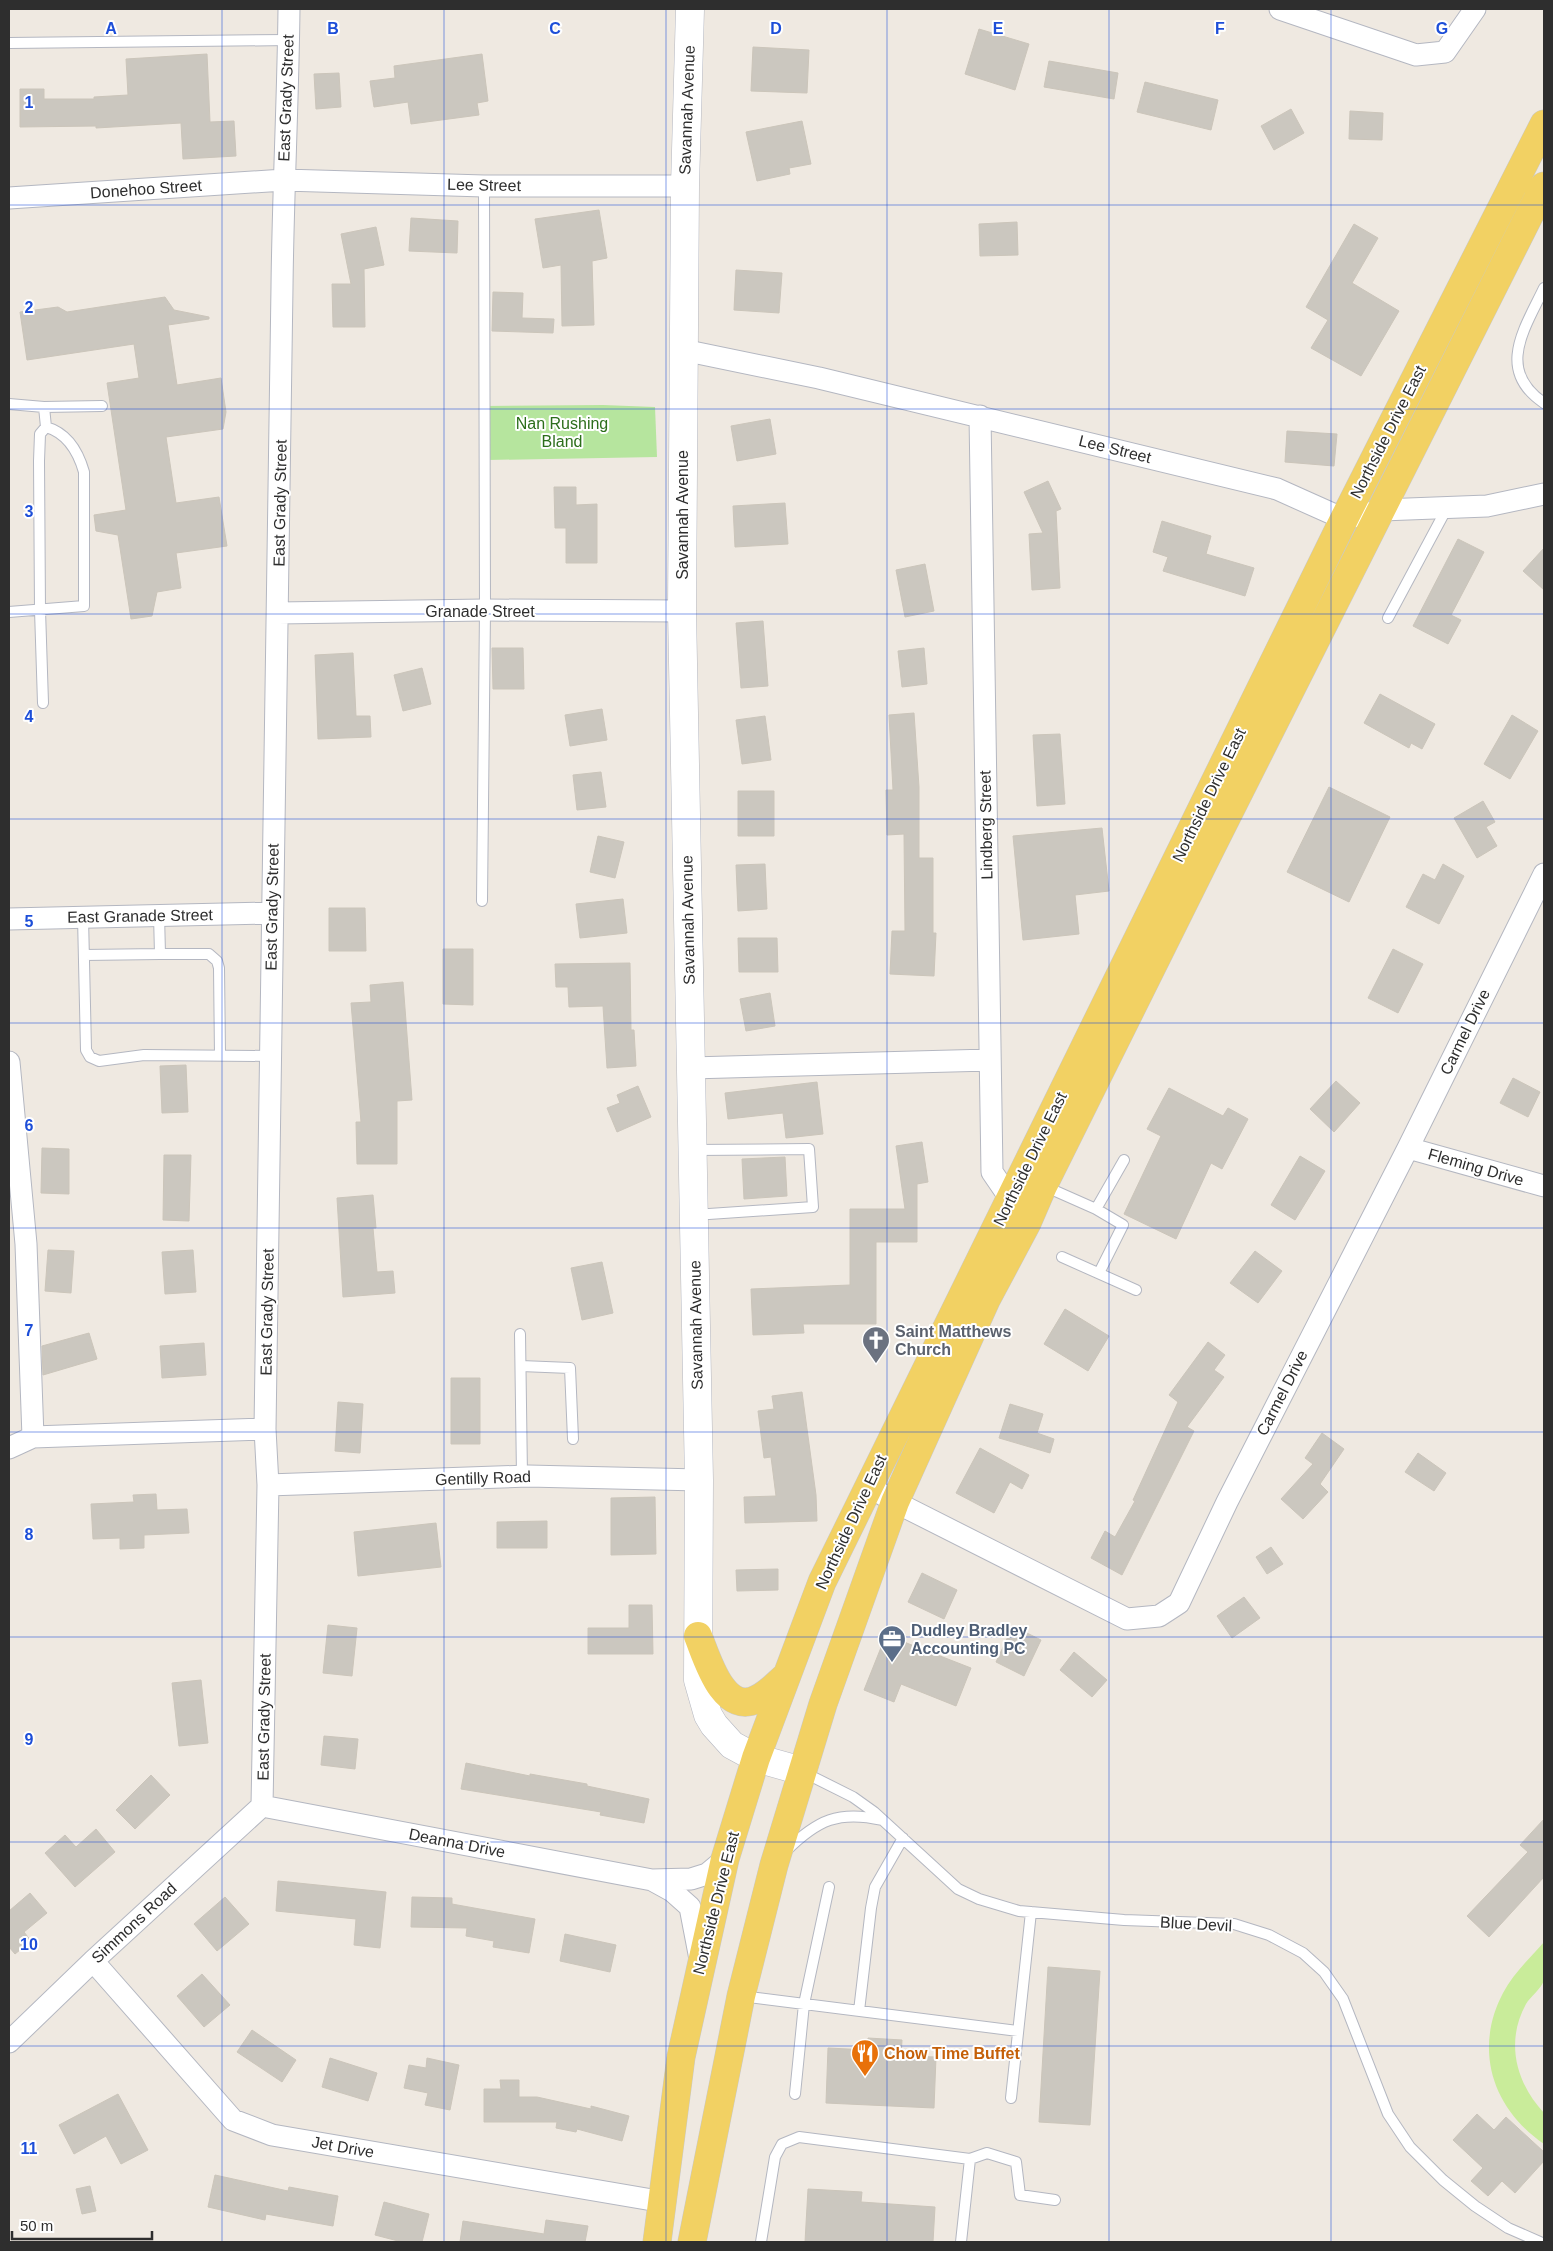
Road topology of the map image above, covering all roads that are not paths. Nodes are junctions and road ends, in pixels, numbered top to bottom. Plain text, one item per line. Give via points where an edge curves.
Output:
1 (289, 9) edge
2 (690, 9) edge
3 (1280, 9) edge
4 (1475, 9) edge
5 (288, 40) junction
6 (9, 43) edge
7 (1544, 124) edge
8 (284, 180) junction
9 (484, 186) junction
10 (685, 186) junction
11 (1543, 191) edge
12 (9, 198) edge
13 (1544, 288) edge
14 (683, 350) junction
15 (1544, 402) edge
16 (9, 404) edge
17 (102, 406) dead end
18 (44, 407) junction
19 (980, 416) junction
20 (46, 426) junction
21 (1544, 494) edge
22 (1448, 507) junction
23 (1382, 510) junction
24 (1344, 519) junction
25 (40, 610) junction
26 (485, 610) junction
27 (682, 611) junction
28 (9, 612) edge
29 (278, 613) junction
30 (1388, 618) dead end
31 (44, 703) dead end
32 (1544, 874) edge
33 (482, 901) dead end
34 (272, 913) junction
35 (159, 915) junction
36 (82, 917) junction
37 (9, 919) edge
38 (160, 954) junction
39 (84, 955) junction
40 (220, 1055) junction
41 (270, 1056) junction
42 (990, 1060) junction
43 (9, 1062) edge
44 (691, 1068) junction
45 (1408, 1148) junction
46 (692, 1150) junction
47 (1124, 1160) dead end
48 (1043, 1186) junction
49 (1544, 1186) edge
50 (1010, 1199) junction
51 (1096, 1210) junction
52 (693, 1216) junction
53 (1027, 1223) junction
54 (17, 1248) edge
55 (1062, 1257) dead end
56 (1099, 1273) junction
57 (1136, 1290) dead end
58 (520, 1334) dead end
59 (521, 1366) junction
60 (265, 1429) junction
61 (33, 1437) junction
62 (574, 1439) dead end
63 (9, 1448) edge
64 (522, 1476) junction
65 (699, 1480) junction
66 (268, 1485) junction
67 (868, 1486) junction
68 (896, 1502) junction
69 (698, 1636) junction
70 (785, 1677) junction
71 (756, 1758) junction
72 (802, 1771) junction
73 (262, 1806) junction
74 (885, 1821) junction
75 (903, 1838) junction
76 (724, 1859) junction
77 (774, 1864) junction
78 (652, 1880) junction
79 (829, 1887) dead end
80 (1031, 1912) junction
81 (93, 1961) junction
82 (700, 1963) junction
83 (741, 1996) junction
84 (804, 2004) junction
85 (860, 2011) junction
86 (1018, 2031) junction
87 (9, 2042) edge
88 (795, 2094) dead end
89 (1011, 2098) dead end
90 (970, 2159) junction
91 (1055, 2200) dead end
92 (664, 2202) junction
93 (657, 2242) edge
94 (692, 2242) edge
95 (761, 2242) edge
96 (962, 2242) edge
97 (1540, 2242) edge

1 - 5 street, East Grady Street
2 - 10 street, Savannah Avenue
3 - 4 street via 1416,54 1445,52
5 - 6 lane
5 - 8 street, East Grady Street
7 - 24 main road, Northside Drive East
8 - 9 street, Lee Street
8 - 12 street, Donehoo Street
8 - 29 street, East Grady Street
9 - 10 street, Lee Street
9 - 26 lane
10 - 14 street, Savannah Avenue
11 - 23 main road, Northside Drive East
13 - 15 lane via 1516,354 1526,387
14 - 19 street, Lee Street
14 - 27 street, Savannah Avenue
16 - 18 lane
17 - 18 lane
18 - 20 lane
19 - 24 street, Lee Street via 1277,489
19 - 42 street, Lindberg Street
20 - 25 lane via 40,434
20 - 25 lane via 67,438 79,456 84,472 84,606
21 - 22 street via 1487,506
22 - 23 street
22 - 30 lane
23 - 24 street
23 - 48 main road, Northside Drive East
24 - 50 main road, Northside Drive East
25 - 28 lane
25 - 31 lane
26 - 27 street, Granade Street
26 - 29 street, Granade Street
26 - 33 lane
27 - 44 street, Savannah Avenue
29 - 34 street, East Grady Street
32 - 45 street, Carmel Drive
34 - 35 street, East Granade Street
34 - 41 street, East Grady Street
35 - 36 street, East Granade Street
35 - 38 lane
36 - 37 street, East Granade Street
36 - 39 lane
38 - 39 lane
38 - 40 lane via 209,954 217,960
39 - 40 lane via 86,1050 90,1057 100,1061 144,1055
40 - 41 lane
41 - 60 street, East Grady Street
42 - 44 street
42 - 50 street, Lindberg Street via 992,1172
43 - 54 street
44 - 46 street, Savannah Avenue
45 - 49 street, Fleming Drive
45 - 68 street, Carmel Drive via 1226,1502 1179,1603 1159,1616 1127,1619
46 - 52 street, Savannah Avenue
46 - 52 lane via 809,1149 813,1207
47 - 51 lane
48 - 51 lane
48 - 53 main road, Northside Drive East
50 - 53 street, Lindberg Street
50 - 67 main road, Northside Drive East
51 - 56 lane via 1123,1225
52 - 65 street, Savannah Avenue
53 - 68 main road, Northside Drive East via 986,1300
54 - 61 street
55 - 56 lane
56 - 57 lane
58 - 59 lane
59 - 62 lane via 570,1368
59 - 64 lane
60 - 61 street
60 - 66 street, East Grady Street
61 - 63 street
64 - 65 street, Gentilly Road
64 - 66 street, Gentilly Road
65 - 69 street, Savannah Avenue
66 - 73 street, East Grady Street
67 - 68 street, Carmel Drive
67 - 70 main road, Northside Drive East via 822,1582
68 - 72 main road, Northside Drive East
69 - 70 main road via 721,1688 730,1697 745,1702 756,1700
69 - 71 street, Savannah Avenue via 698,1680 708,1715 732,1745
70 - 71 main road, Northside Drive East
71 - 72 street, Savannah Avenue
71 - 76 main road, Northside Drive East
72 - 74 lane, Blue Devil via 853,1797
72 - 77 main road, Northside Drive East
73 - 78 street, Deanna Drive
73 - 81 street, Simmons Road
74 - 75 lane, Blue Devil
74 - 77 lane via 861,1815 834,1818 802,1835
75 - 80 lane, Blue Devil via 958,1889 979,1899
75 - 85 lane via 875,1887
76 - 78 street, Deanna Drive via 707,1874 691,1879
76 - 82 main road, Northside Drive East
77 - 83 main road, Northside Drive East
78 - 82 street, Deanna Drive via 672,1891 690,1907
79 - 84 lane
80 - 86 lane
80 - 97 lane, Blue Devil via 1234,1924 1269,1934 1303,1953 1324,1972 1343,2000 1388,2114 1410,2147 1475,2206 1508,2228
81 - 87 street, Simmons Road
81 - 92 street, Jet Drive via 234,2120 272,2135
82 - 92 main road, Northside Drive East via 681,2057
83 - 84 lane
83 - 94 main road, Northside Drive East
84 - 85 lane
84 - 88 lane
85 - 86 lane
86 - 89 lane
90 - 91 lane via 987,2153 1016,2162 1020,2195
90 - 95 lane via 799,2137 782,2144 775,2157
90 - 96 lane
92 - 93 main road, Northside Drive East

